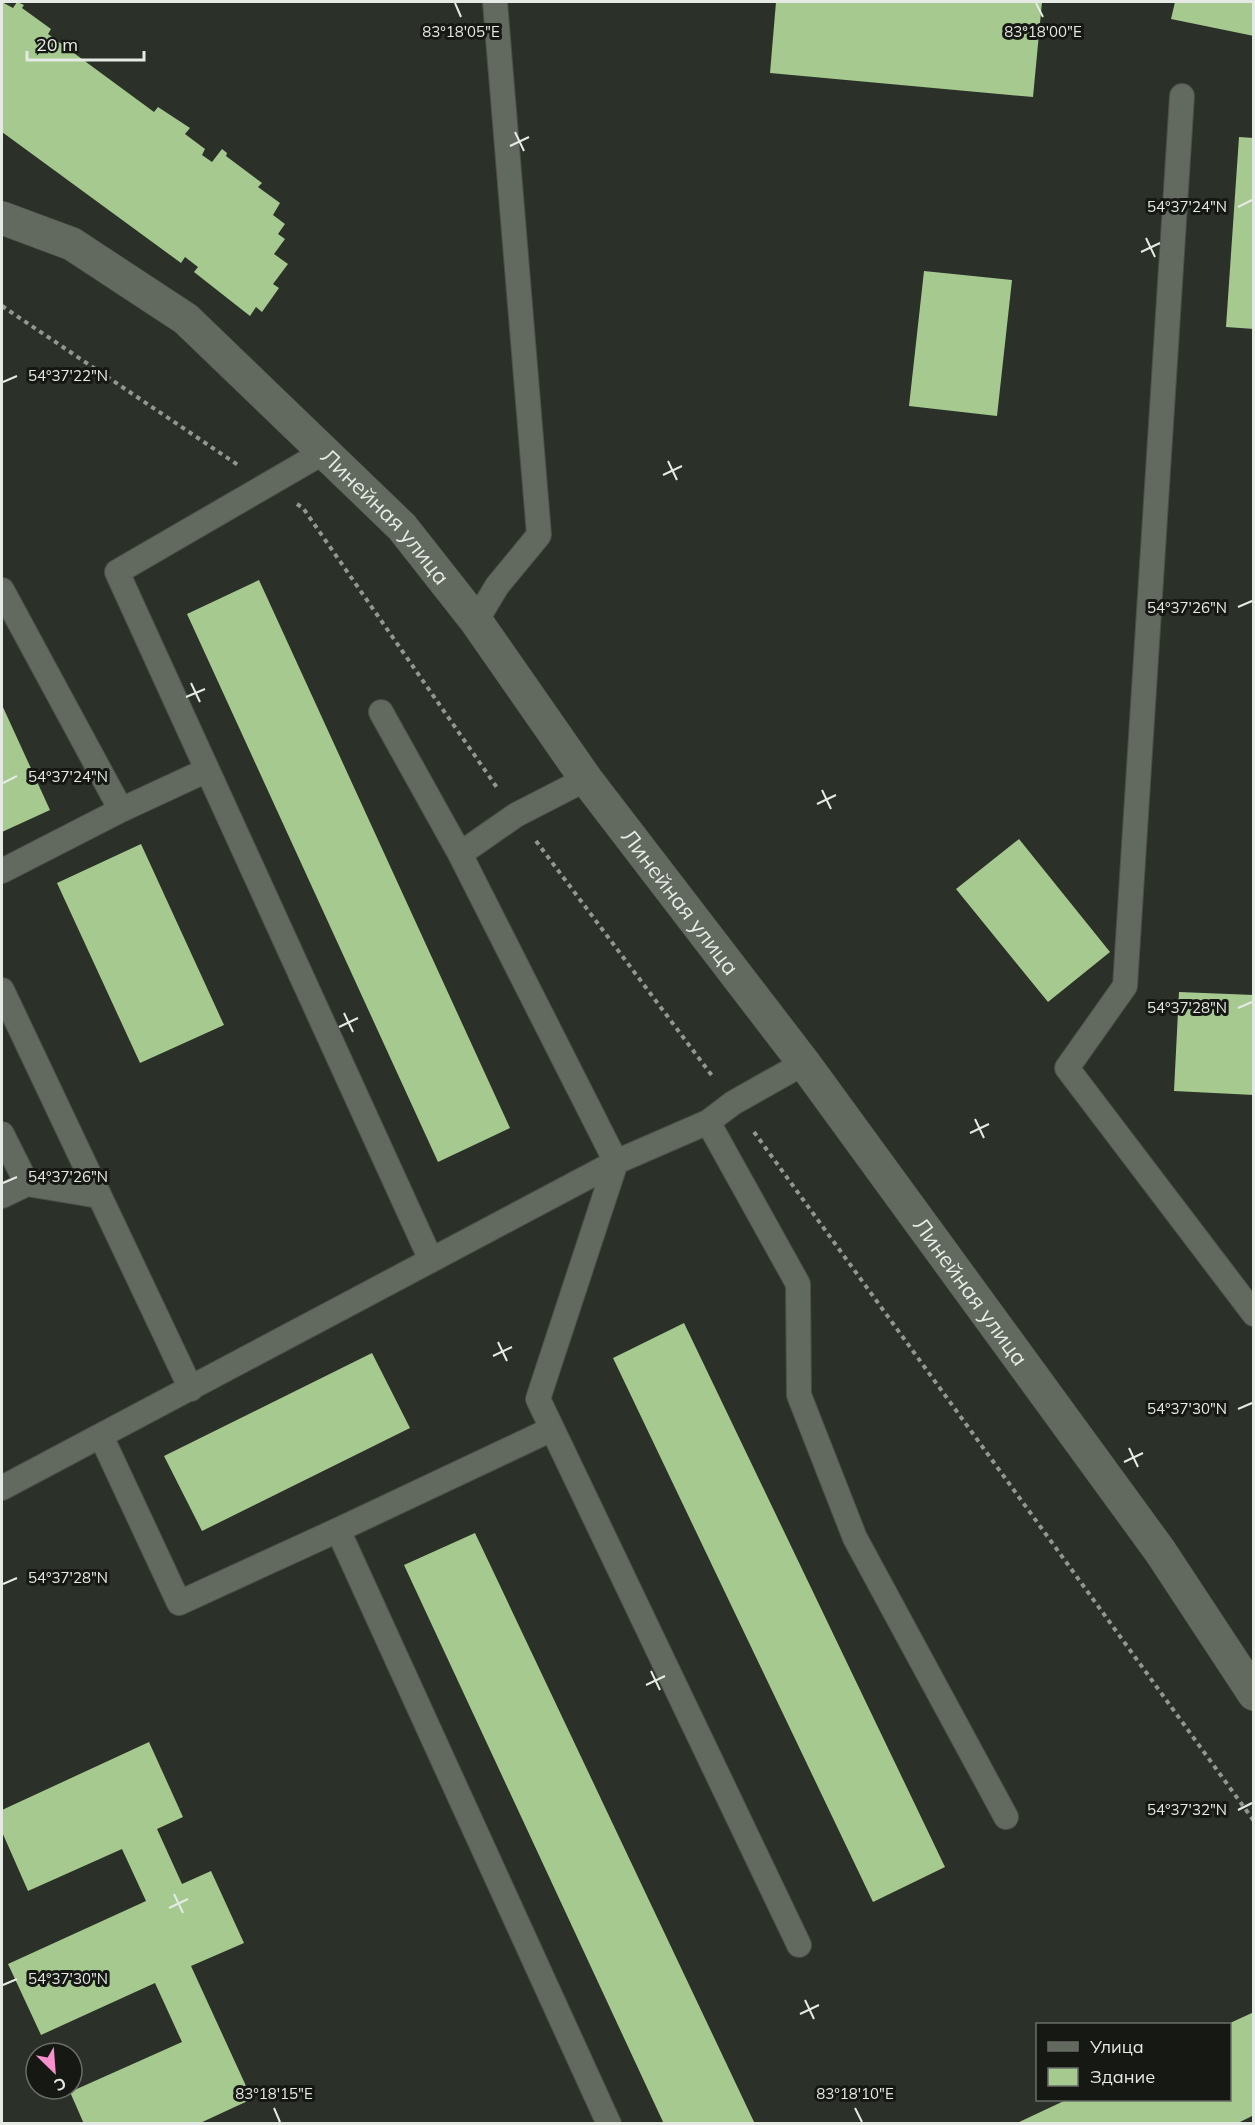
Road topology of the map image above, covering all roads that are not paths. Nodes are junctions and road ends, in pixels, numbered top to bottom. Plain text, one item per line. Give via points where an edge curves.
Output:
1 (495, 2) edge
2 (1182, 96) dead end
3 (2, 218) edge
4 (324, 452) junction
5 (2, 590) edge
6 (476, 621) junction
7 (381, 712) dead end
8 (205, 771) junction
9 (586, 779) junction
10 (121, 810) junction
11 (459, 854) junction
12 (2, 871) edge
13 (2, 990) edge
14 (804, 1063) junction
15 (708, 1122) junction
16 (2, 1134) edge
17 (616, 1162) junction
18 (27, 1184) junction
19 (2, 1196) edge
20 (99, 1196) junction
21 (431, 1260) junction
22 (1254, 1314) edge
23 (191, 1389) junction
24 (552, 1429) junction
25 (101, 1436) junction
26 (2, 1488) edge
27 (338, 1530) junction
28 (1254, 1694) edge
29 (1006, 1817) dead end
30 (800, 1945) dead end
31 (609, 2124) edge

1 - 6 lane via 539,536 497,586
2 - 22 lane via 1125,986 1067,1068
3 - 4 main road, Линейная улица via 72,244 186,319
4 - 6 main road, Линейная улица via 402,527
4 - 8 lane via 117,572
5 - 10 lane
6 - 9 main road, Линейная улица
7 - 11 lane
8 - 10 lane
8 - 21 lane
9 - 11 lane via 516,815
9 - 14 main road, Линейная улица
10 - 12 lane
11 - 17 lane
13 - 20 lane
14 - 15 lane via 733,1103
14 - 28 main road, Линейная улица via 1160,1551
15 - 17 lane
15 - 29 lane via 798,1284 799,1395 855,1538
16 - 18 lane
17 - 21 lane
17 - 24 lane via 538,1399
18 - 19 lane
18 - 20 lane
20 - 23 lane
21 - 23 lane
23 - 25 lane
24 - 27 lane
24 - 30 lane
25 - 26 lane
25 - 27 lane via 179,1603
27 - 31 lane

